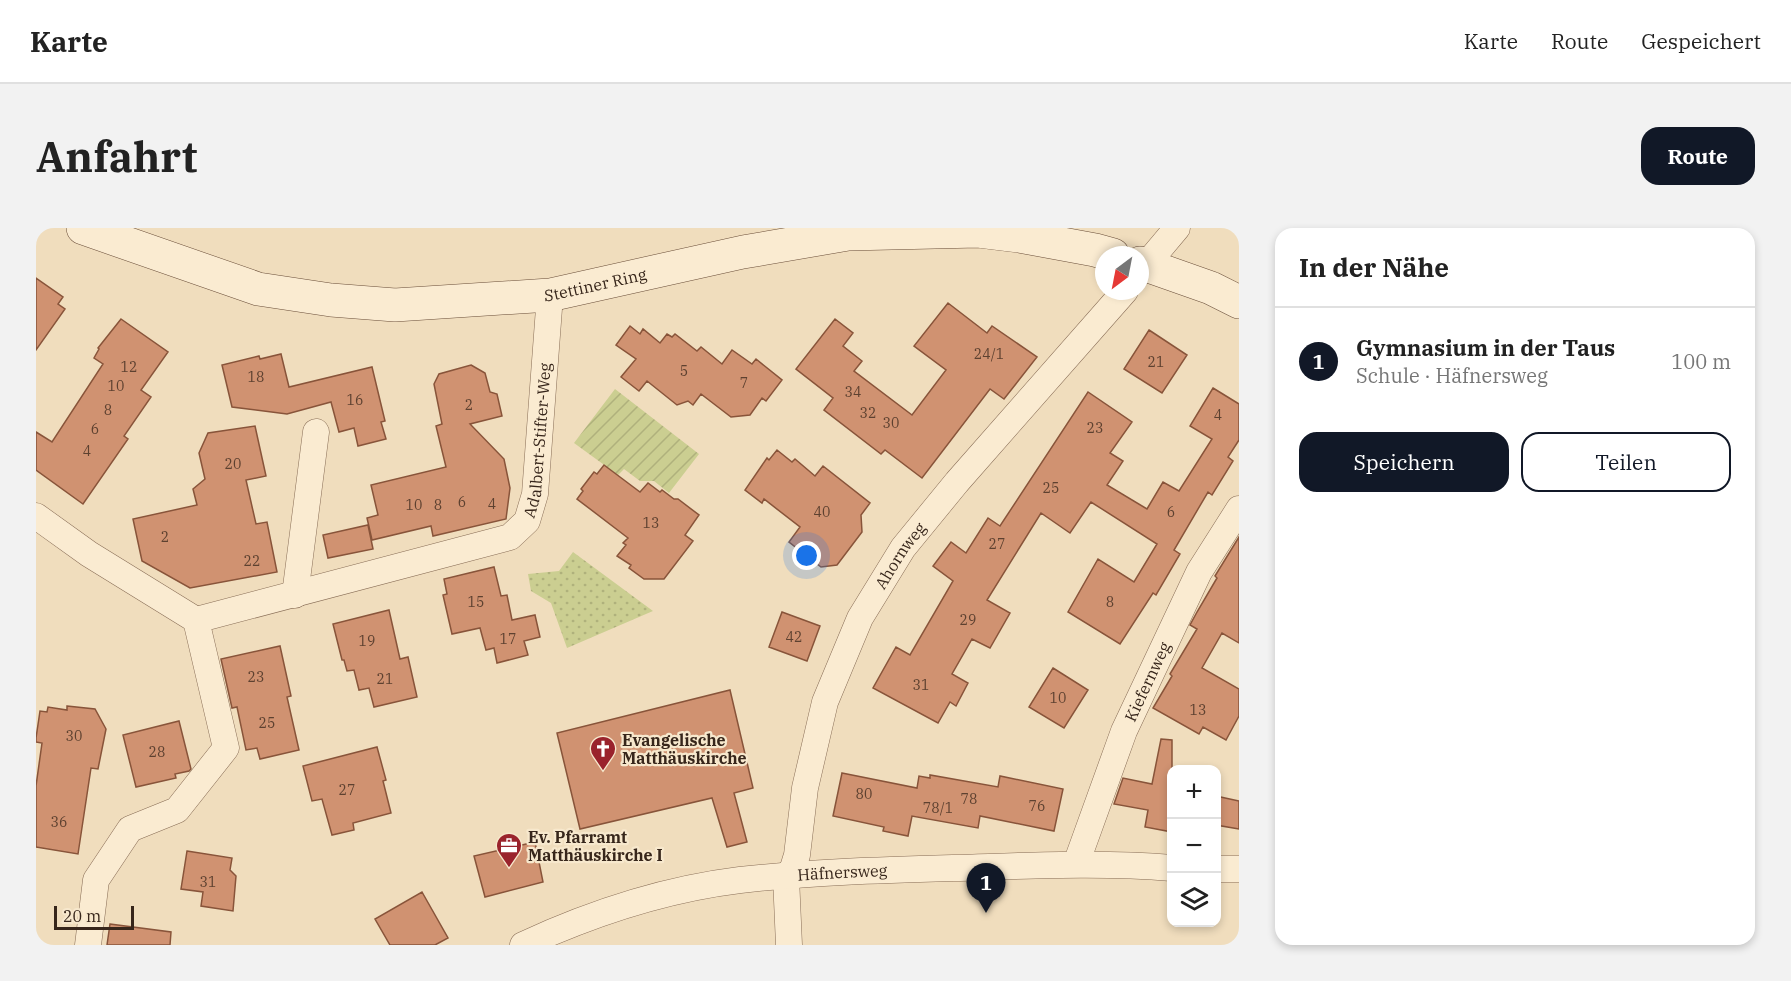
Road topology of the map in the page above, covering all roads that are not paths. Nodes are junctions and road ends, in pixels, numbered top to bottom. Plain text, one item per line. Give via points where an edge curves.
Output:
1 (83, 228) edge
2 (1177, 228) edge
3 (1095, 250) edge
4 (1149, 258) edge
5 (1149, 268) edge
6 (550, 295) junction
7 (1117, 300) edge
8 (1239, 302) edge
9 (316, 432) dead end
10 (1239, 509) edge
11 (36, 516) edge
12 (295, 595) junction
13 (195, 620) junction
14 (1076, 864) junction
15 (1167, 868) edge
16 (1221, 869) edge
17 (1239, 869) edge
18 (786, 877) junction
19 (88, 945) edge
20 (523, 945) edge
21 (789, 945) edge

1 - 6 street, Stettiner Ring via 258,288 331,300 395,305
2 - 4 street
3 - 6 street, Stettiner Ring via 978,231 848,234 742,252
5 - 8 street via 1211,288
6 - 12 street, Adalbert-Stifter-Weg via 534,494 527,521 510,537
7 - 18 street, Ahornweg via 903,548 860,618 825,702 805,788 797,855
9 - 12 street
10 - 14 street, Kiefernweg via 1198,572 1124,731
11 - 13 street
12 - 13 street, Adalbert-Stifter-Weg
13 - 19 street via 226,748 177,810 130,829 96,880
14 - 15 street, Häfnersweg
14 - 18 street, Häfnersweg
16 - 17 street
18 - 20 street, Häfnersweg via 739,880 637,902
18 - 21 street

